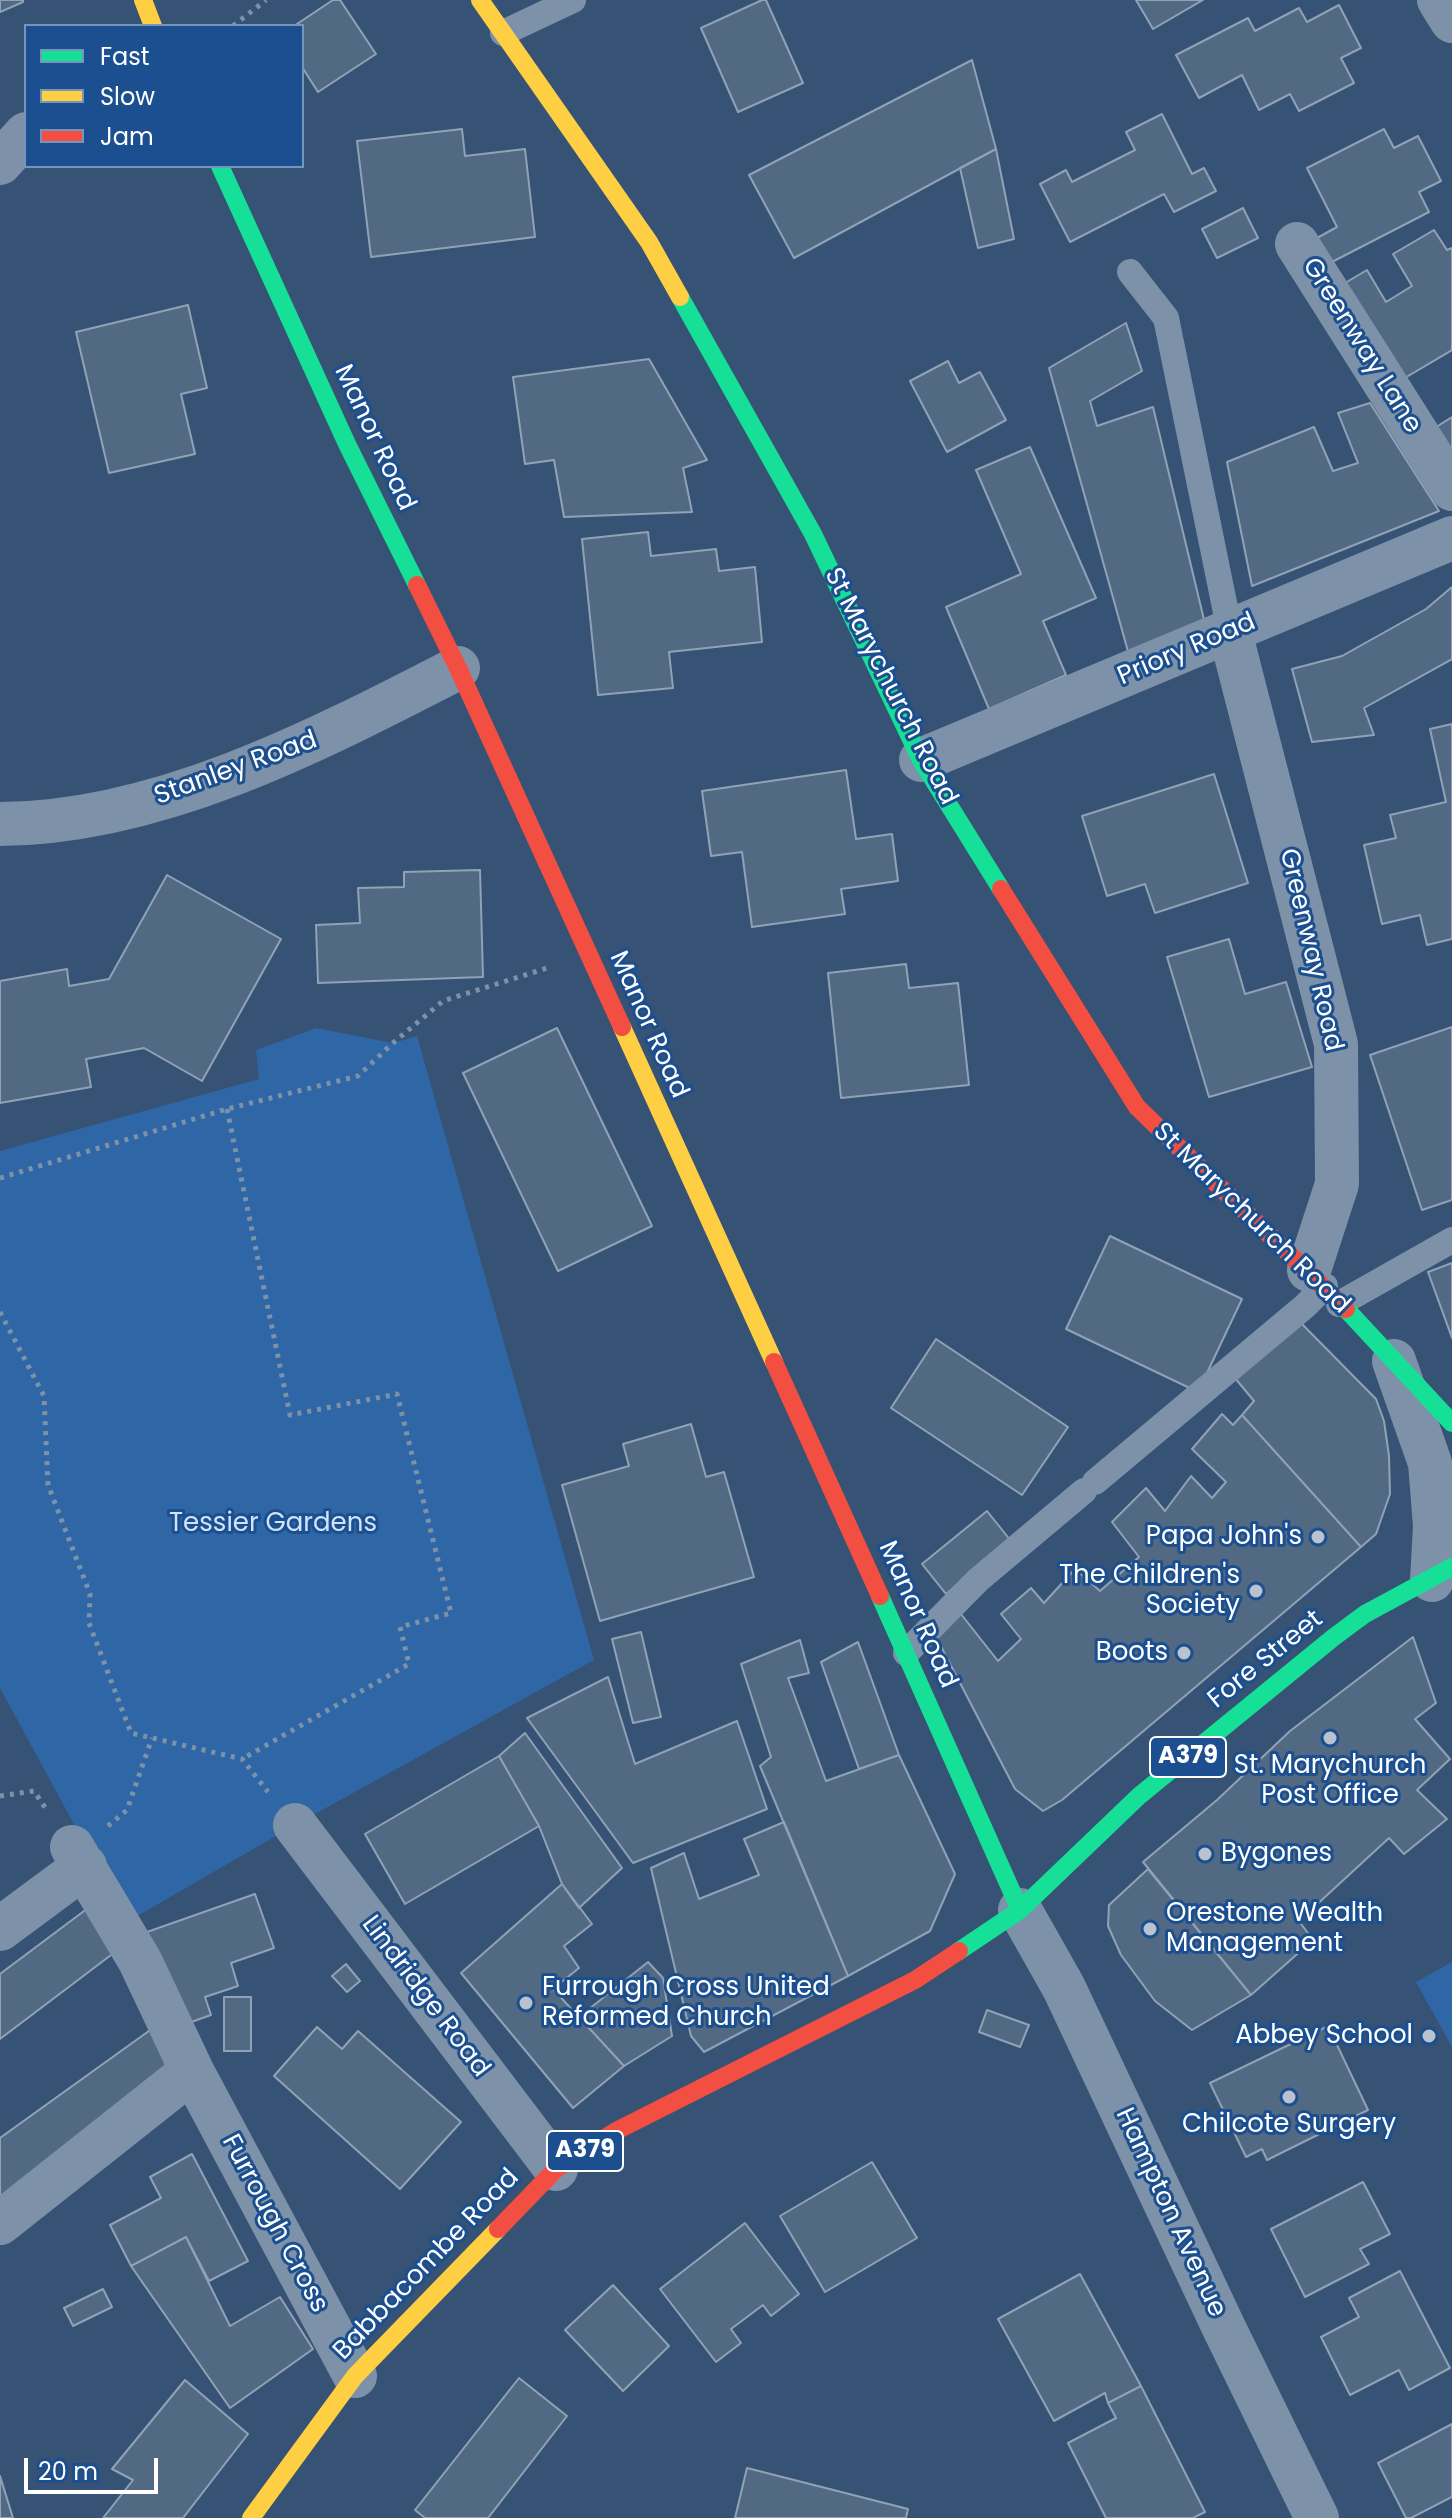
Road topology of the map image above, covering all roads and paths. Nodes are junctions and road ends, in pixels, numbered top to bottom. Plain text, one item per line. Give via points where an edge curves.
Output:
1 (266, 0) edge
2 (480, 0) edge
3 (573, 0) edge
4 (1439, 0) edge
5 (1452, 21) edge
6 (236, 24) edge
7 (503, 33) junction
8 (24, 136) edge
9 (0, 163) edge
10 (221, 168) edge
11 (1297, 244) dead end
12 (1130, 272) dead end
13 (1452, 489) edge
14 (1452, 538) edge
15 (1230, 632) junction
16 (458, 668) junction
17 (921, 760) junction
18 (0, 824) edge
19 (588, 956) junction
20 (227, 1109) junction
21 (0, 1178) edge
22 (1452, 1240) edge
23 (1324, 1287) junction
24 (0, 1312) edge
25 (1394, 1361) junction
26 (1452, 1423) edge
27 (1442, 1573) edge
28 (906, 1653) junction
29 (152, 1738) junction
30 (242, 1759) junction
31 (295, 1825) joint
32 (78, 1856) junction
33 (1020, 1910) junction
34 (0, 1929) edge
35 (192, 2071) junction
36 (556, 2169) junction
37 (0, 2223) edge
38 (355, 2376) junction
39 (251, 2518) edge
40 (1317, 2518) edge

1 - 6 path
2 - 7 street, St Marychurch Road
3 - 7 lane
4 - 5 street
7 - 17 street, St Marychurch Road via 649,242 813,534
8 - 9 street
10 - 16 street, Manor Road via 347,444
11 - 13 street, Greenway Lane
12 - 15 lane via 1166,318
14 - 15 street, Priory Road
15 - 17 street, Priory Road
15 - 23 street, Greenway Road via 1336,1044 1337,1184
16 - 18 street, Stanley Road via 328,735 171,797 73,817
16 - 19 street, Manor Road
17 - 23 street, St Marychurch Road via 1137,1107
19 - 20 path via 443,1001 358,1076
19 - 28 street, Manor Road
20 - 21 path
20 - 30 path via 290,1415 397,1394 451,1613 400,1627 409,1664
22 - 23 lane
23 - 25 street, St Marychurch Road
23 - 28 lane via 978,1580
24 - 29 path via 44,1396 48,1485 90,1594 89,1623 131,1733
25 - 26 street, St Marychurch Road
25 - 27 street, St Marychurch Road via 1430,1463
27 - 33 street, Fore Street / A379 via 1334,1637 1139,1796
28 - 33 street, Manor Road
29 - 30 path
29 - 32 path via 127,1810
30 - 31 path
31 - 36 street, Lindridge Road
32 - 34 street
32 - 35 street, Furrough Cross via 140,1961
33 - 36 street, Babbacombe Road / A379 via 915,1980 616,2131
33 - 40 street, Hampton Avenue via 1064,1988
35 - 37 street
35 - 38 street, Furrough Cross
36 - 38 street, Babbacombe Road / A379
38 - 39 street, Babbacombe Road / A379

